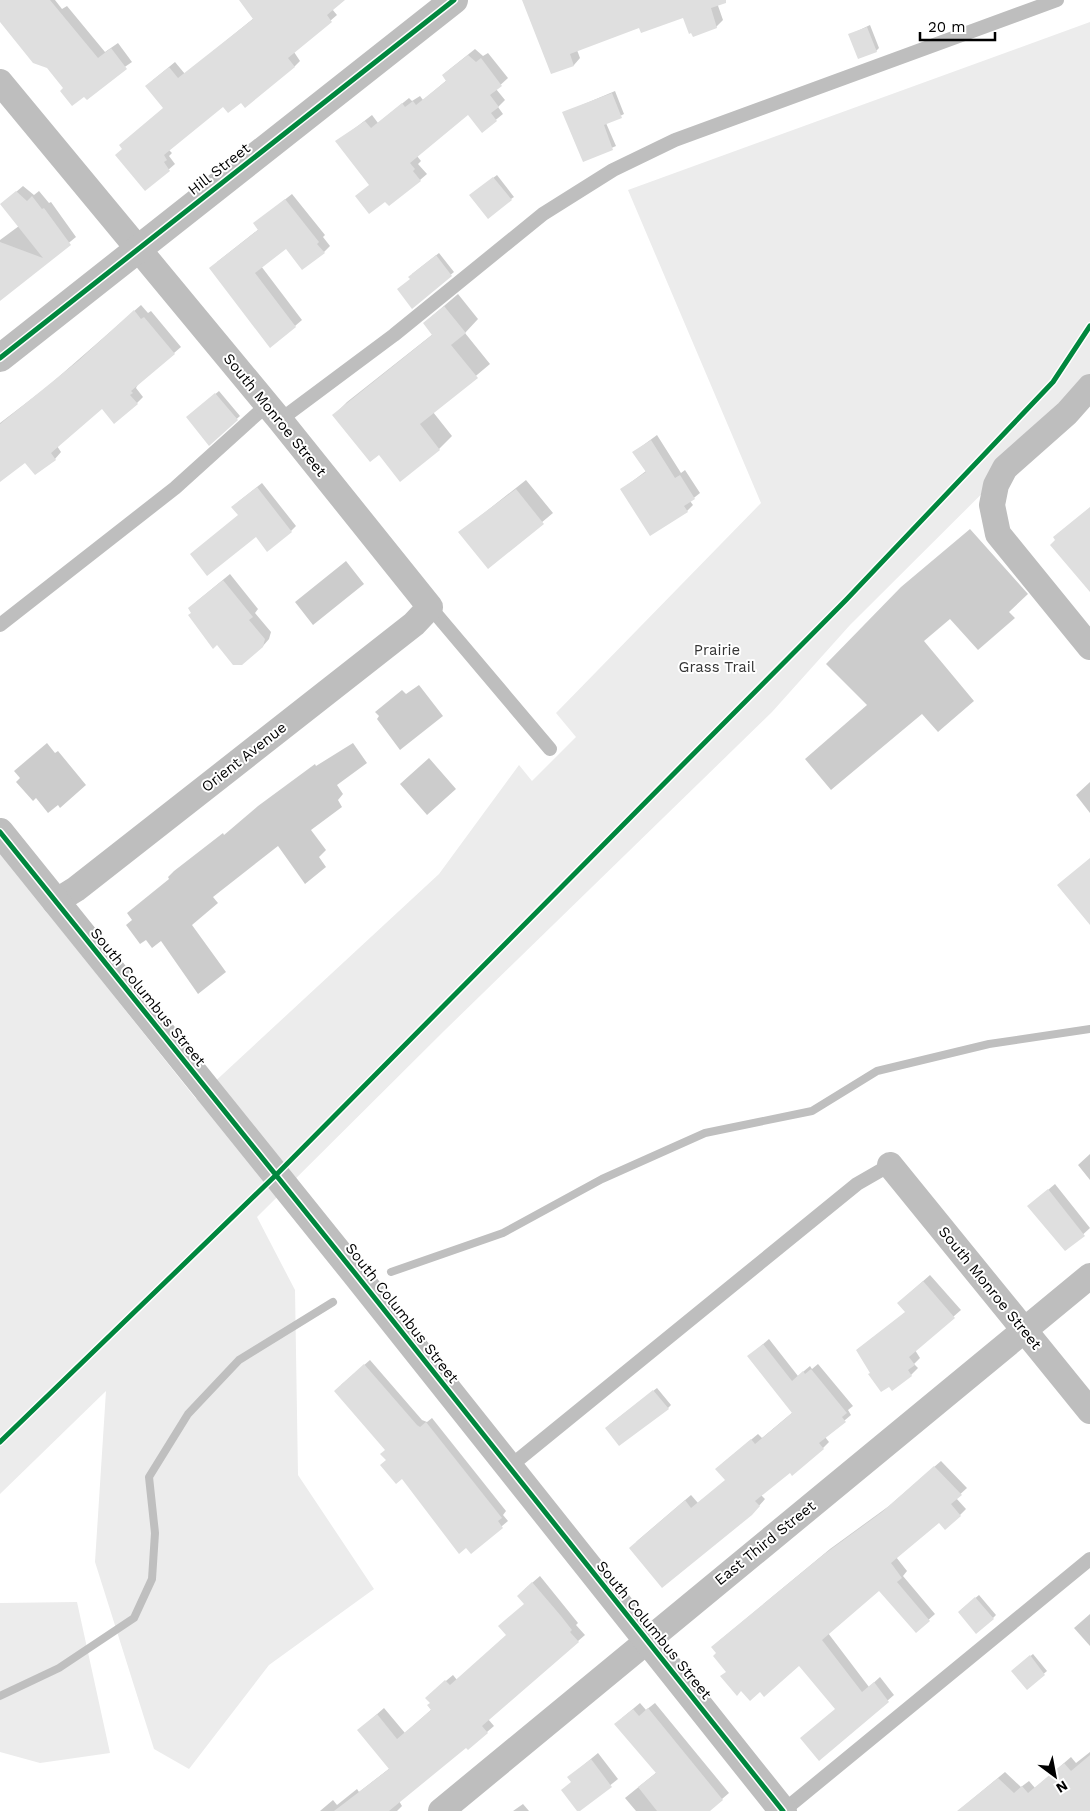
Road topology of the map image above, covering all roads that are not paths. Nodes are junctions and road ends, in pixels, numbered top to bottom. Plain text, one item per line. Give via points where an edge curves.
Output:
1 (454, 0) edge
2 (1057, 0) edge
3 (0, 82) edge
4 (138, 249) junction
5 (0, 358) edge
6 (1090, 387) edge
7 (274, 412) junction
8 (430, 607) junction
9 (0, 625) edge
10 (1090, 647) edge
11 (550, 749) dead end
12 (0, 832) edge
13 (55, 902) junction
14 (890, 1165) joint
15 (1090, 1276) edge
16 (1024, 1330) junction
17 (1090, 1410) edge
18 (508, 1468) junction
19 (1090, 1559) edge
20 (646, 1641) junction
21 (441, 1811) edge
22 (783, 1811) edge

1 - 4 street, Hill Street
2 - 7 lane via 675,140 613,170 543,214 394,335
3 - 4 street, South Monroe Street
4 - 5 street, Hill Street
4 - 7 street, South Monroe Street
6 - 10 street via 1067,413 1004,468 992,505 998,534
7 - 8 street, South Monroe Street
7 - 9 lane
8 - 11 lane, South Monroe Street
8 - 13 street, Orient Avenue via 414,624 76,889
12 - 13 street, South Columbus Street
13 - 18 street, South Columbus Street via 348,1264
14 - 16 street, South Monroe Street
14 - 18 lane via 857,1184
15 - 16 street, East Third Street
16 - 17 street, South Monroe Street
16 - 20 street, East Third Street
18 - 20 street, South Columbus Street
19 - 22 lane
20 - 21 street, East Third Street
20 - 22 street, South Columbus Street

